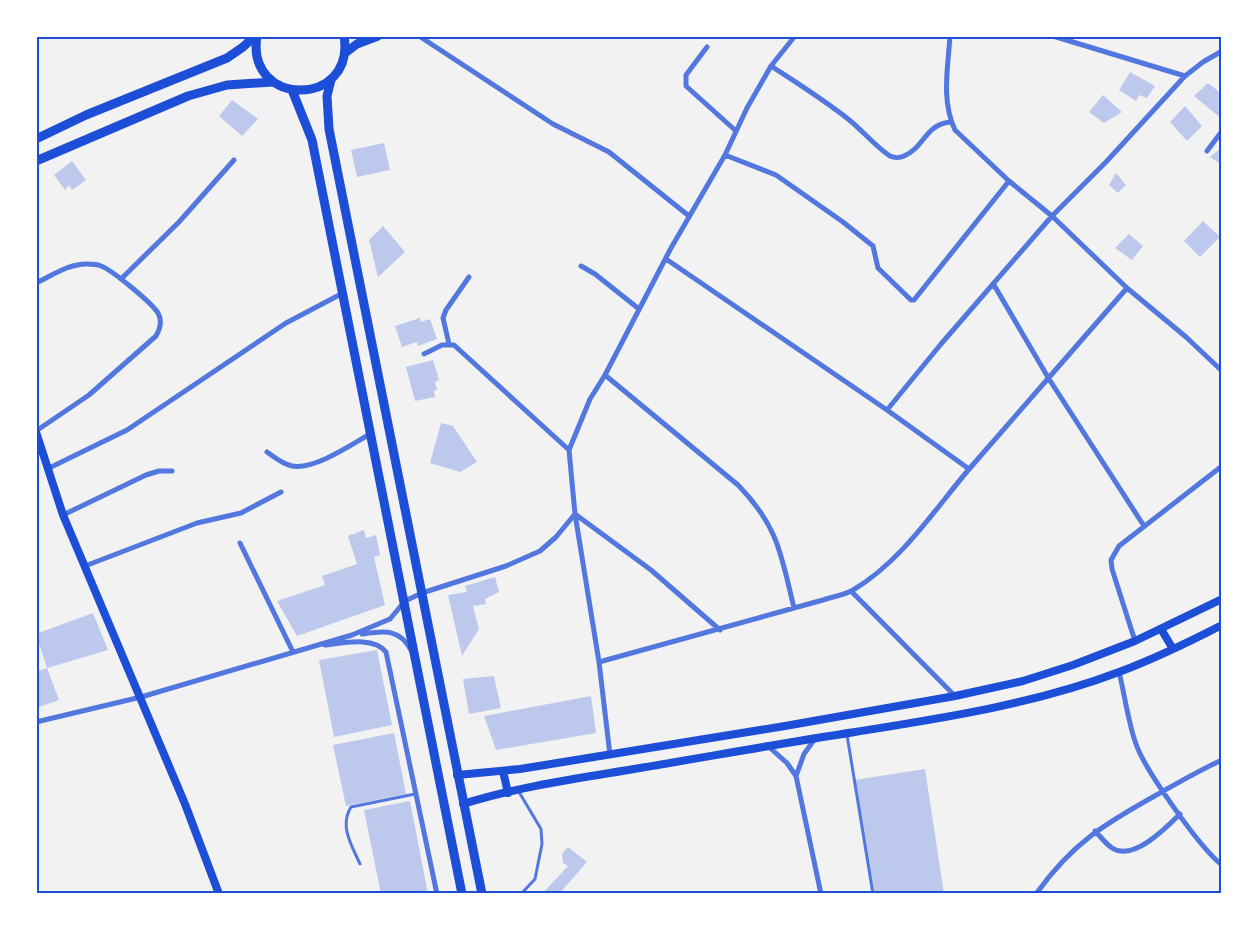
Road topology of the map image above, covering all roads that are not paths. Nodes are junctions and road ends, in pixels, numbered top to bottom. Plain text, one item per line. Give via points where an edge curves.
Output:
1 (256, 36) edge
2 (344, 36) edge
3 (378, 36) edge
4 (419, 36) edge
5 (795, 36) edge
6 (950, 36) edge
7 (1053, 36) edge
8 (707, 47) dead end
9 (1222, 51) edge
10 (345, 53) junction
11 (771, 66) junction
12 (1185, 76) junction
13 (331, 80) junction
14 (273, 82) junction
15 (292, 90) junction
16 (951, 122) junction
17 (736, 131) junction
18 (1222, 131) edge
19 (38, 137) edge
20 (1207, 150) dead end
21 (724, 155) junction
22 (40, 159) edge
23 (234, 160) dead end
24 (36, 167) edge
25 (1010, 181) junction
26 (689, 216) junction
27 (1052, 216) junction
28 (666, 259) junction
29 (581, 266) dead end
30 (469, 276) dead end
31 (121, 279) junction
32 (36, 284) edge
33 (994, 285) junction
34 (1126, 288) junction
35 (343, 293) junction
36 (639, 309) junction
37 (449, 344) junction
38 (424, 354) dead end
39 (1222, 371) edge
40 (605, 375) junction
41 (1049, 379) junction
42 (887, 410) junction
43 (36, 432) edge
44 (370, 434) junction
45 (38, 445) edge
46 (568, 450) junction
47 (267, 452) dead end
48 (1222, 466) edge
49 (47, 469) junction
50 (969, 469) junction
51 (172, 471) dead end
52 (281, 492) dead end
53 (574, 514) junction
54 (63, 515) junction
55 (1144, 526) junction
56 (240, 543) dead end
57 (85, 566) junction
58 (851, 591) junction
59 (422, 593) junction
60 (1222, 599) edge
61 (405, 601) junction
62 (794, 608) junction
63 (1222, 625) edge
64 (1161, 629) junction
65 (720, 630) junction
66 (352, 635) junction
67 (1135, 641) junction
68 (309, 647) junction
69 (1173, 649) junction
70 (293, 652) junction
71 (417, 661) junction
72 (599, 662) junction
73 (1119, 672) junction
74 (955, 696) junction
75 (141, 697) junction
76 (36, 722) edge
77 (846, 733) junction
78 (814, 740) junction
79 (768, 747) junction
80 (610, 755) junction
81 (1222, 760) edge
82 (503, 771) junction
83 (457, 775) junction
84 (796, 776) junction
85 (518, 790) junction
86 (1164, 791) junction
87 (508, 792) junction
88 (417, 794) junction
89 (463, 804) junction
90 (1180, 813) junction
91 (1095, 831) junction
92 (360, 864) dead end
93 (1222, 865) edge
94 (219, 894) edge
95 (437, 894) edge
96 (462, 894) edge
97 (482, 894) edge
98 (521, 894) edge
99 (821, 894) edge
100 (873, 894) edge
101 (1036, 894) edge

1 - 14 main road via 259,65
1 - 19 main road via 227,58
2 - 10 main road
3 - 10 main road
4 - 26 street via 553,124 609,152
5 - 11 street
6 - 16 street via 946,92
7 - 12 street
8 - 17 street via 686,75 686,86
9 - 12 street
10 - 13 main road
11 - 16 street via 835,109 895,157 904,157 933,127
11 - 17 street
12 - 27 street
13 - 15 main road via 309,90
13 - 59 main road via 327,96 329,129
14 - 15 main road
14 - 22 main road via 227,85 188,96
15 - 35 main road via 312,140
16 - 25 street
17 - 21 street
18 - 20 street
21 - 25 street via 776,175 843,222 873,246 878,268 911,300
21 - 26 street
22 - 24 main road
23 - 31 street
25 - 27 street
26 - 28 street
27 - 33 street
27 - 34 street
28 - 36 street
28 - 42 street
29 - 36 street
30 - 37 street via 443,318
31 - 32 street via 102,266 87,264 69,266
31 - 43 street via 158,314 160,329 89,395
33 - 41 street
33 - 42 street
34 - 39 street
34 - 41 street
35 - 44 main road
35 - 49 street via 286,323 127,430
36 - 40 street
37 - 38 street
37 - 46 street
40 - 46 street
40 - 62 street via 756,504 774,533
41 - 50 street
41 - 55 street
42 - 50 street
43 - 45 main road
44 - 47 street via 328,457 301,466 283,463
44 - 61 main road
45 - 49 main road
46 - 53 street
48 - 55 street
49 - 54 main road
50 - 58 street via 911,540 870,579
51 - 54 street via 146,475
52 - 57 street via 241,513 196,523
53 - 59 street via 540,551
53 - 65 street via 651,570
53 - 72 street
54 - 57 main road
55 - 67 street via 1119,546 1111,560
56 - 70 street
57 - 75 main road
58 - 62 street
58 - 74 street
59 - 61 street
59 - 83 main road
60 - 64 main road
61 - 66 street via 390,619
61 - 71 main road
62 - 65 street
63 - 69 main road
64 - 67 main road
64 - 69 main road
65 - 72 street
66 - 68 street
66 - 71 street via 393,632 407,643
67 - 74 main road via 1033,678
68 - 70 street
68 - 88 street via 367,643 386,652
69 - 73 main road
70 - 75 street
71 - 96 main road
72 - 80 street
73 - 77 main road via 1010,704
73 - 86 street via 1136,744
74 - 80 main road
75 - 76 street
75 - 94 main road
77 - 78 main road
77 - 100 lane
78 - 79 main road
78 - 84 street
79 - 84 street
79 - 85 main road
80 - 82 main road
81 - 86 street
82 - 83 main road
82 - 87 main road
83 - 89 main road
84 - 99 street
85 - 87 main road
85 - 98 lane via 541,829 542,844 535,879
86 - 90 street
86 - 91 street
87 - 89 main road
88 - 92 lane via 351,807 345,828
88 - 95 street
89 - 97 main road
90 - 91 street via 1163,831 1132,851 1113,849
90 - 93 street
91 - 101 street via 1062,860

